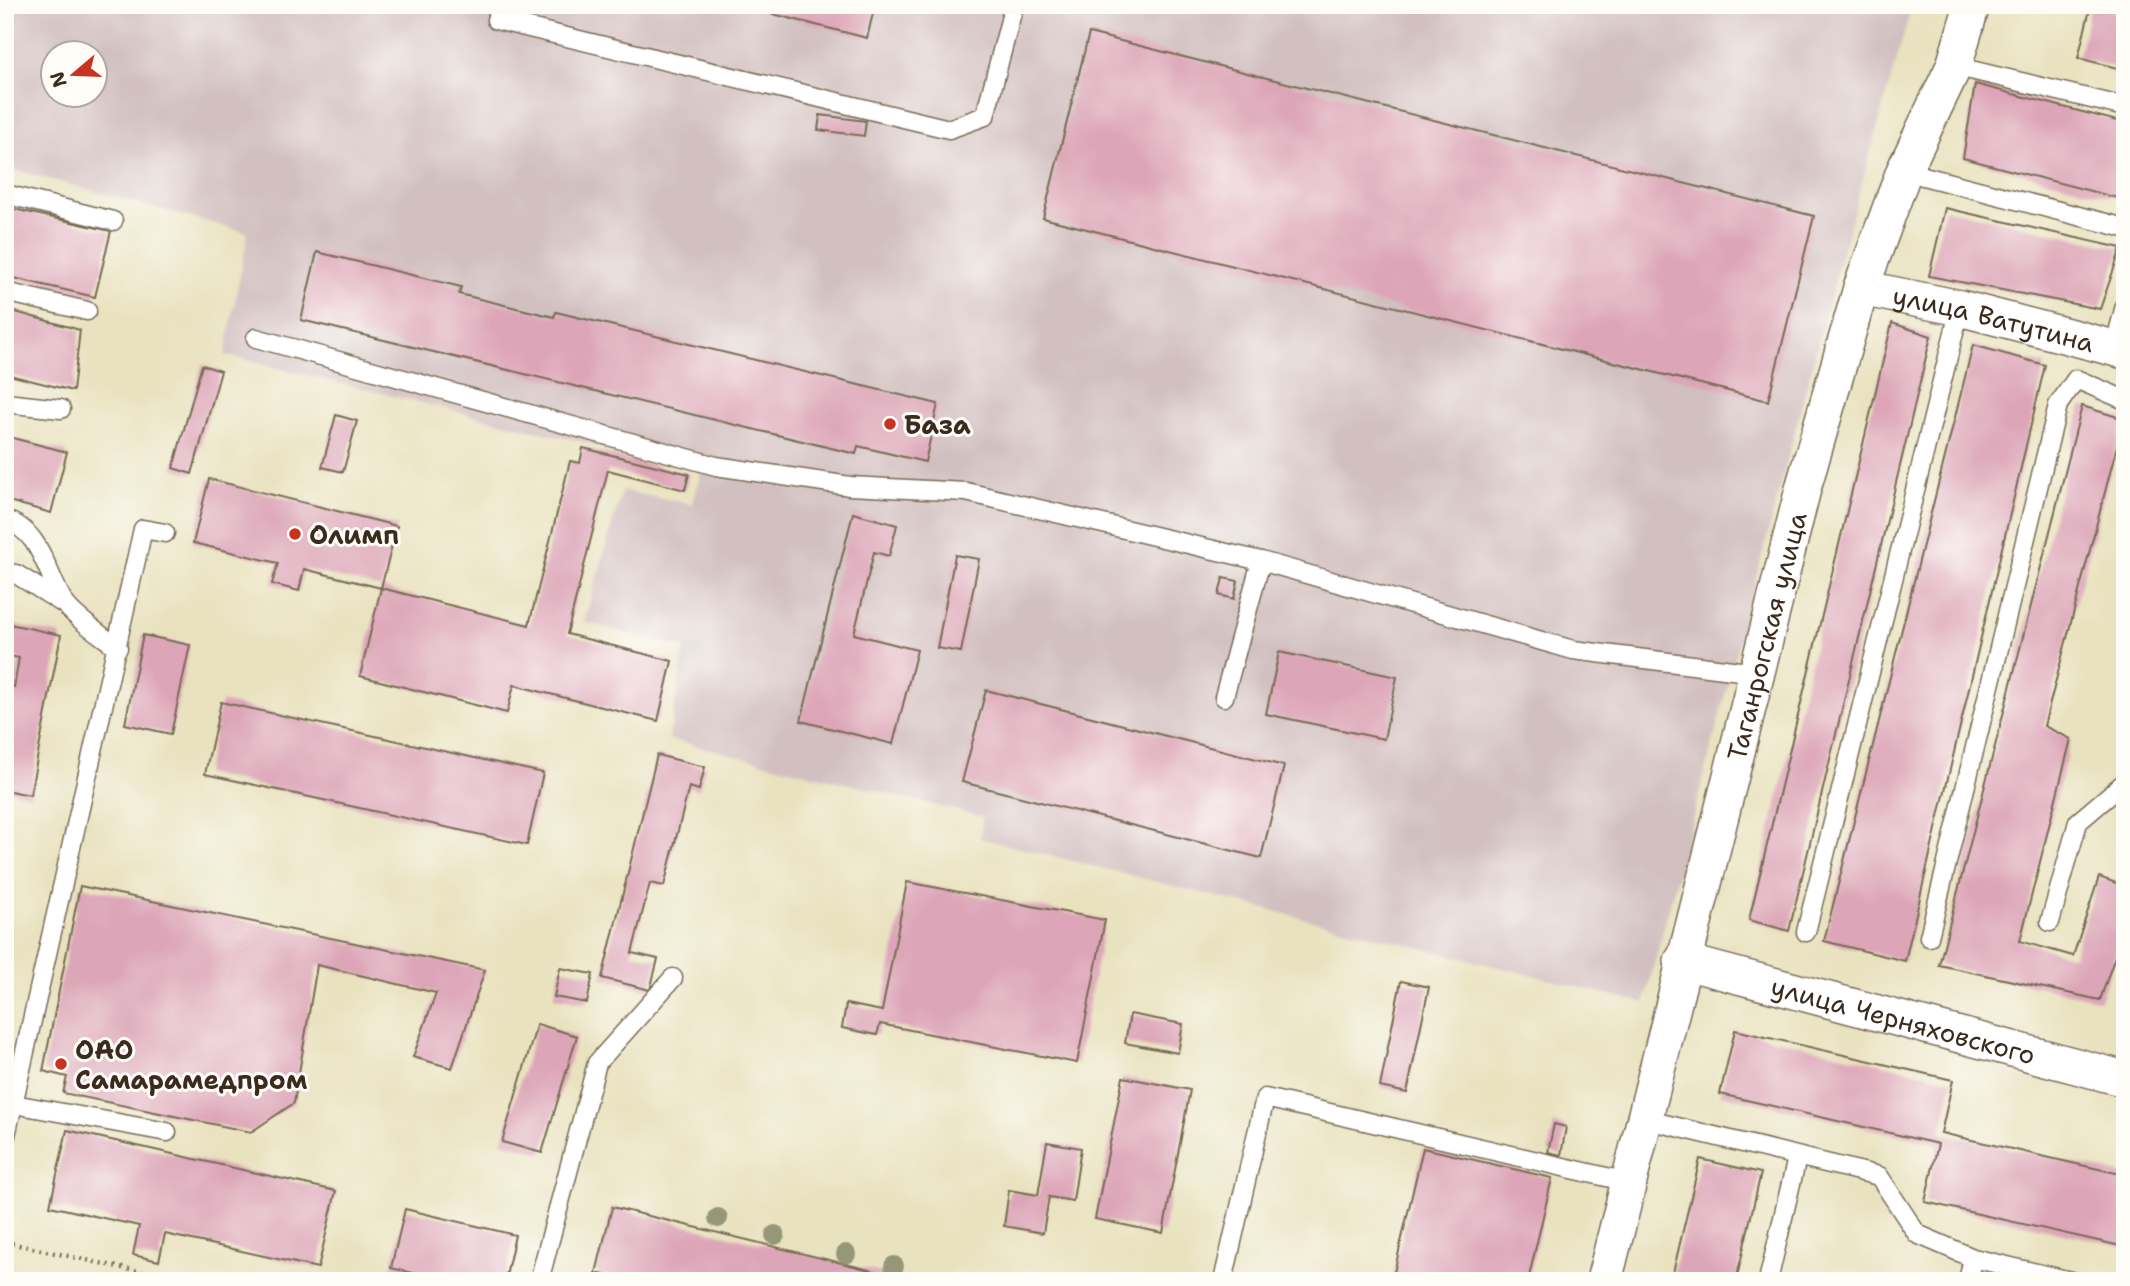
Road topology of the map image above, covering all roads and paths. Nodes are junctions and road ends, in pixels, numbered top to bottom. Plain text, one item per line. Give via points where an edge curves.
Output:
1 (1014, 5) edge
2 (1972, 5) edge
3 (496, 20) dead end
4 (1954, 66) junction
5 (2125, 107) edge
6 (1904, 171) junction
7 (5, 194) edge
8 (113, 220) dead end
9 (2125, 228) edge
10 (1861, 288) junction
11 (5, 292) edge
12 (2125, 306) edge
13 (1960, 308) junction
14 (87, 311) dead end
15 (256, 338) dead end
16 (2119, 350) edge
17 (2125, 400) edge
18 (5, 403) edge
19 (61, 409) dead end
20 (5, 520) edge
21 (165, 533) dead end
22 (1261, 561) junction
23 (5, 572) edge
24 (64, 604) junction
25 (118, 648) junction
26 (1756, 673) junction
27 (1224, 697) dead end
28 (2125, 782) edge
29 (2050, 922) dead end
30 (1806, 932) dead end
31 (1929, 937) dead end
32 (1682, 961) junction
33 (673, 978) dead end
34 (2125, 1079) edge
35 (14, 1104) junction
36 (1644, 1119) junction
37 (167, 1132) dead end
38 (5, 1140) edge
39 (1797, 1158) junction
40 (1628, 1182) junction
41 (5, 1241) edge
42 (1973, 1258) junction
43 (181, 1281) edge
44 (539, 1281) edge
45 (1223, 1281) edge
46 (1604, 1281) edge
47 (1768, 1281) edge
48 (1968, 1281) edge
49 (2071, 1281) edge

1 - 3 lane via 985,116 949,130
2 - 4 street, Таганрогская улица
4 - 5 lane
4 - 6 street, Таганрогская улица
6 - 9 lane
6 - 10 street, Таганрогская улица
7 - 8 lane
10 - 13 street, улица Ватутина
10 - 26 street, Таганрогская улица
11 - 14 lane
12 - 16 lane
13 - 16 street, улица Ватутина
13 - 30 lane
15 - 22 lane via 716,466 850,486 966,492
17 - 31 lane via 2076,379 2058,405
18 - 19 lane
20 - 24 lane via 15,523 43,553
21 - 25 lane via 143,529
22 - 26 lane via 1573,650
22 - 27 lane
23 - 24 lane
24 - 25 lane
25 - 35 lane
26 - 32 street, Таганрогская улица
28 - 29 lane via 2078,822
32 - 34 street, улица Черняховского
32 - 36 street, Таганрогская улица
33 - 44 lane via 597,1063
35 - 37 lane
35 - 38 lane
36 - 39 lane
36 - 40 street, Таганрогская улица
39 - 42 lane via 1880,1176 1917,1234
39 - 47 lane
40 - 45 lane via 1265,1098
40 - 46 street, Таганрогская улица
41 - 43 path
42 - 48 lane
42 - 49 lane

